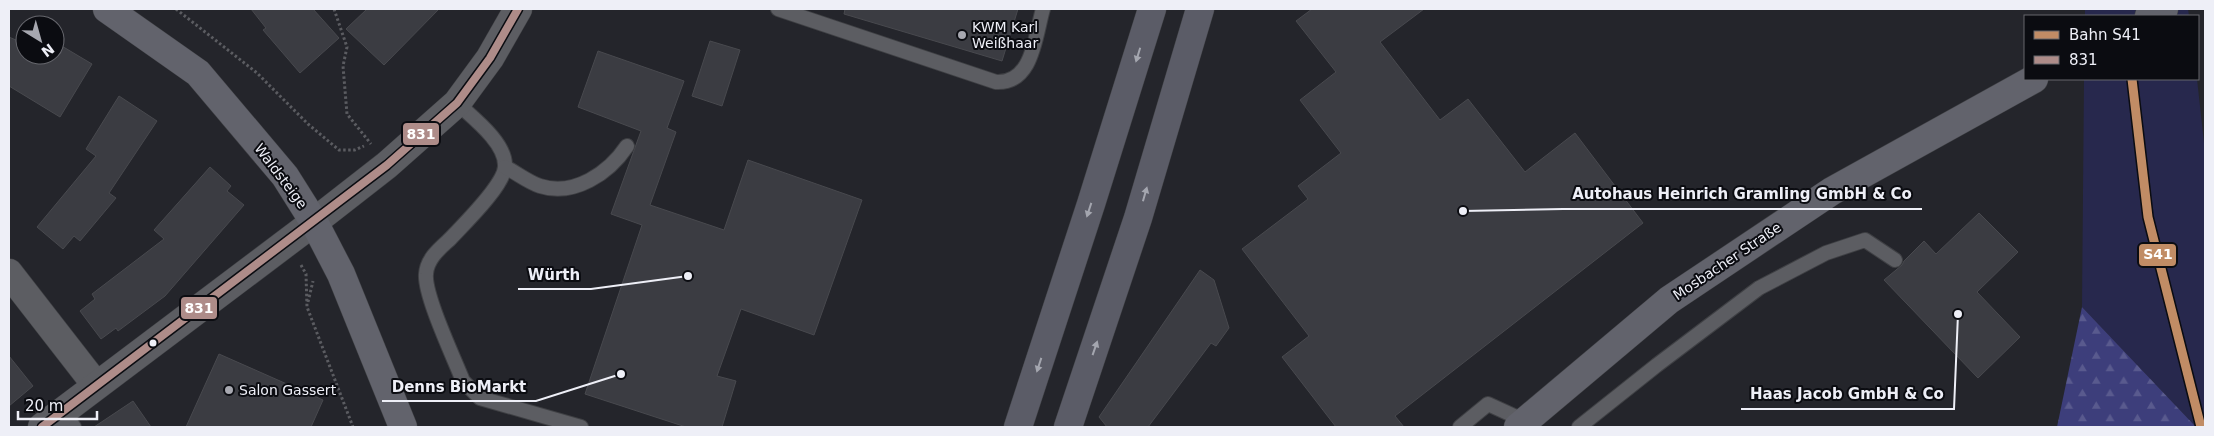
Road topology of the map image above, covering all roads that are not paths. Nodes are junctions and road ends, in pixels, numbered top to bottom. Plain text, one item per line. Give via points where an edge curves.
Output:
1 (107, 9) edge
2 (518, 9) edge
3 (778, 9) edge
4 (1043, 9) edge
5 (1152, 9) edge
6 (1200, 9) edge
7 (2164, 9) edge
8 (2151, 15) edge
9 (2032, 80) edge
10 (457, 103) junction
11 (627, 146) dead end
12 (505, 167) junction
13 (314, 222) junction
14 (1895, 260) dead end
15 (9, 273) edge
16 (96, 385) junction
17 (59, 422) edge
18 (1522, 424) edge
19 (401, 425) edge
20 (580, 427) edge
21 (1018, 427) edge
22 (1068, 427) edge
23 (1460, 427) edge
24 (1579, 427) edge

1 - 13 street, Waldsteige via 198,73 285,176
2 - 10 street via 490,58
3 - 4 lane via 1005,83 1014,80 1028,64
5 -> 21 highway
22 -> 6 highway via 1138,218
7 - 8 street
9 - 18 street, Mosbacher Straße via 1832,191 1669,300
10 - 12 lane via 490,134
10 - 13 street via 387,165
11 - 12 lane via 602,173 564,189 538,185
12 - 20 lane via 484,202 432,257 426,274 430,299 463,381 470,390 480,398
13 - 16 street
13 - 19 street, Waldsteige via 341,274
14 - 24 lane via 1865,240 1826,253 1759,288
15 - 16 street
16 - 17 street
18 - 23 lane via 1488,404

